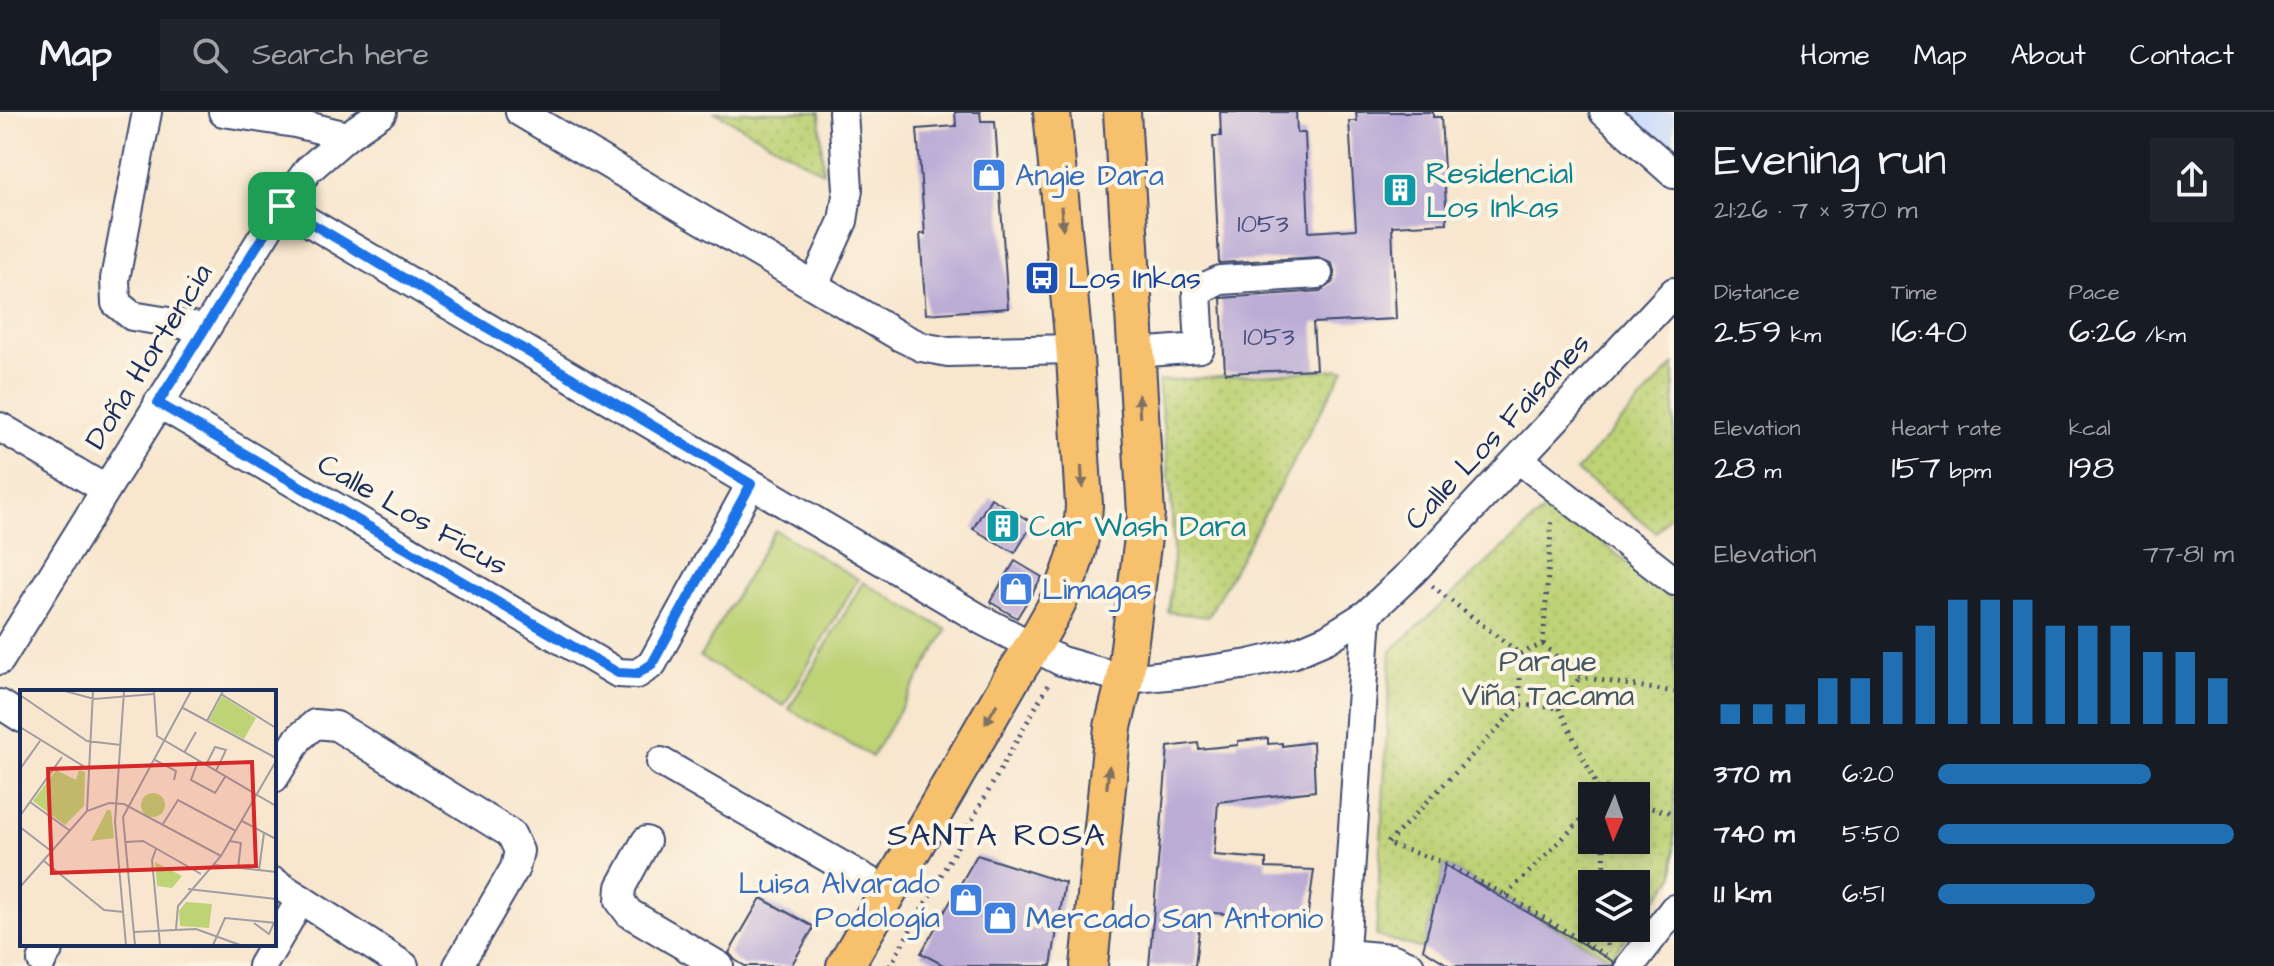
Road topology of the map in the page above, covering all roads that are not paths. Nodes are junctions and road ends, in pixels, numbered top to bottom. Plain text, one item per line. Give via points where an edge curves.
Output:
1 (147, 112) edge
2 (223, 112) edge
3 (382, 112) edge
4 (520, 112) edge
5 (843, 112) edge
6 (1052, 112) edge
7 (1122, 112) edge
8 (1604, 112) edge
9 (347, 136) junction
10 (1674, 174) edge
11 (282, 206) junction
12 (1318, 274) dead end
13 (814, 285) junction
14 (1674, 293) edge
15 (205, 328) junction
16 (1074, 349) junction
17 (1136, 353) junction
18 (158, 403) junction
19 (0, 427) edge
20 (1519, 459) junction
21 (751, 484) junction
22 (105, 489) junction
23 (1674, 581) edge
24 (1367, 614) junction
25 (1033, 646) junction
26 (0, 660) edge
27 (1125, 679) junction
28 (0, 704) edge
29 (20, 717) edge
30 (661, 762) dead end
31 (276, 775) edge
32 (646, 841) dead end
33 (276, 883) edge
34 (888, 892) junction
35 (301, 899) junction
36 (1674, 909) edge
37 (276, 942) edge
38 (274, 946) edge
39 (1345, 960) edge
40 (387, 961) edge
41 (262, 966) edge
42 (458, 966) edge
43 (719, 966) edge
44 (845, 966) edge
45 (1089, 966) edge
46 (1410, 966) edge
47 (1630, 966) edge

1 - 15 street via 115,279 116,303 132,316
2 - 9 street
3 - 9 street, Doña Hortencia
4 - 13 street
5 - 13 street via 848,189 843,221
6 -> 16 main road
7 - 17 main road
8 - 10 street
9 - 11 street, Doña Hortencia via 308,170
11 - 15 street, Doña Hortencia
11 - 21 street
12 - 17 street via 1220,280 1197,291 1200,348
13 - 16 street via 922,347 948,352
14 - 20 street, Calle Los Faisanes
15 - 18 street, Doña Hortencia
16 -> 25 main road via 1083,530 1068,580
27 -> 17 main road via 1146,514
18 - 21 street, Calle Los Ficus via 618,673 637,674 652,664
18 - 22 street, Doña Hortencia
19 - 22 street
20 - 23 street
20 - 24 street, Calle Los Faisanes
21 - 25 street
22 - 26 street, Doña Hortencia
24 - 27 street, Calle Los Faisanes via 1292,654
24 - 39 street
25 - 27 street via 1061,661
25 -> 34 main road
45 -> 27 main road via 1113,727
28 - 29 street
30 - 34 street
31 - 42 street via 299,738 315,724 336,726 511,834 519,851 515,868
32 - 43 street via 621,887 620,901 629,913
33 - 35 street
34 - 44 main road
35 - 37 street
35 - 40 street
36 - 47 street
38 - 41 street
39 - 46 street via 1391,958

